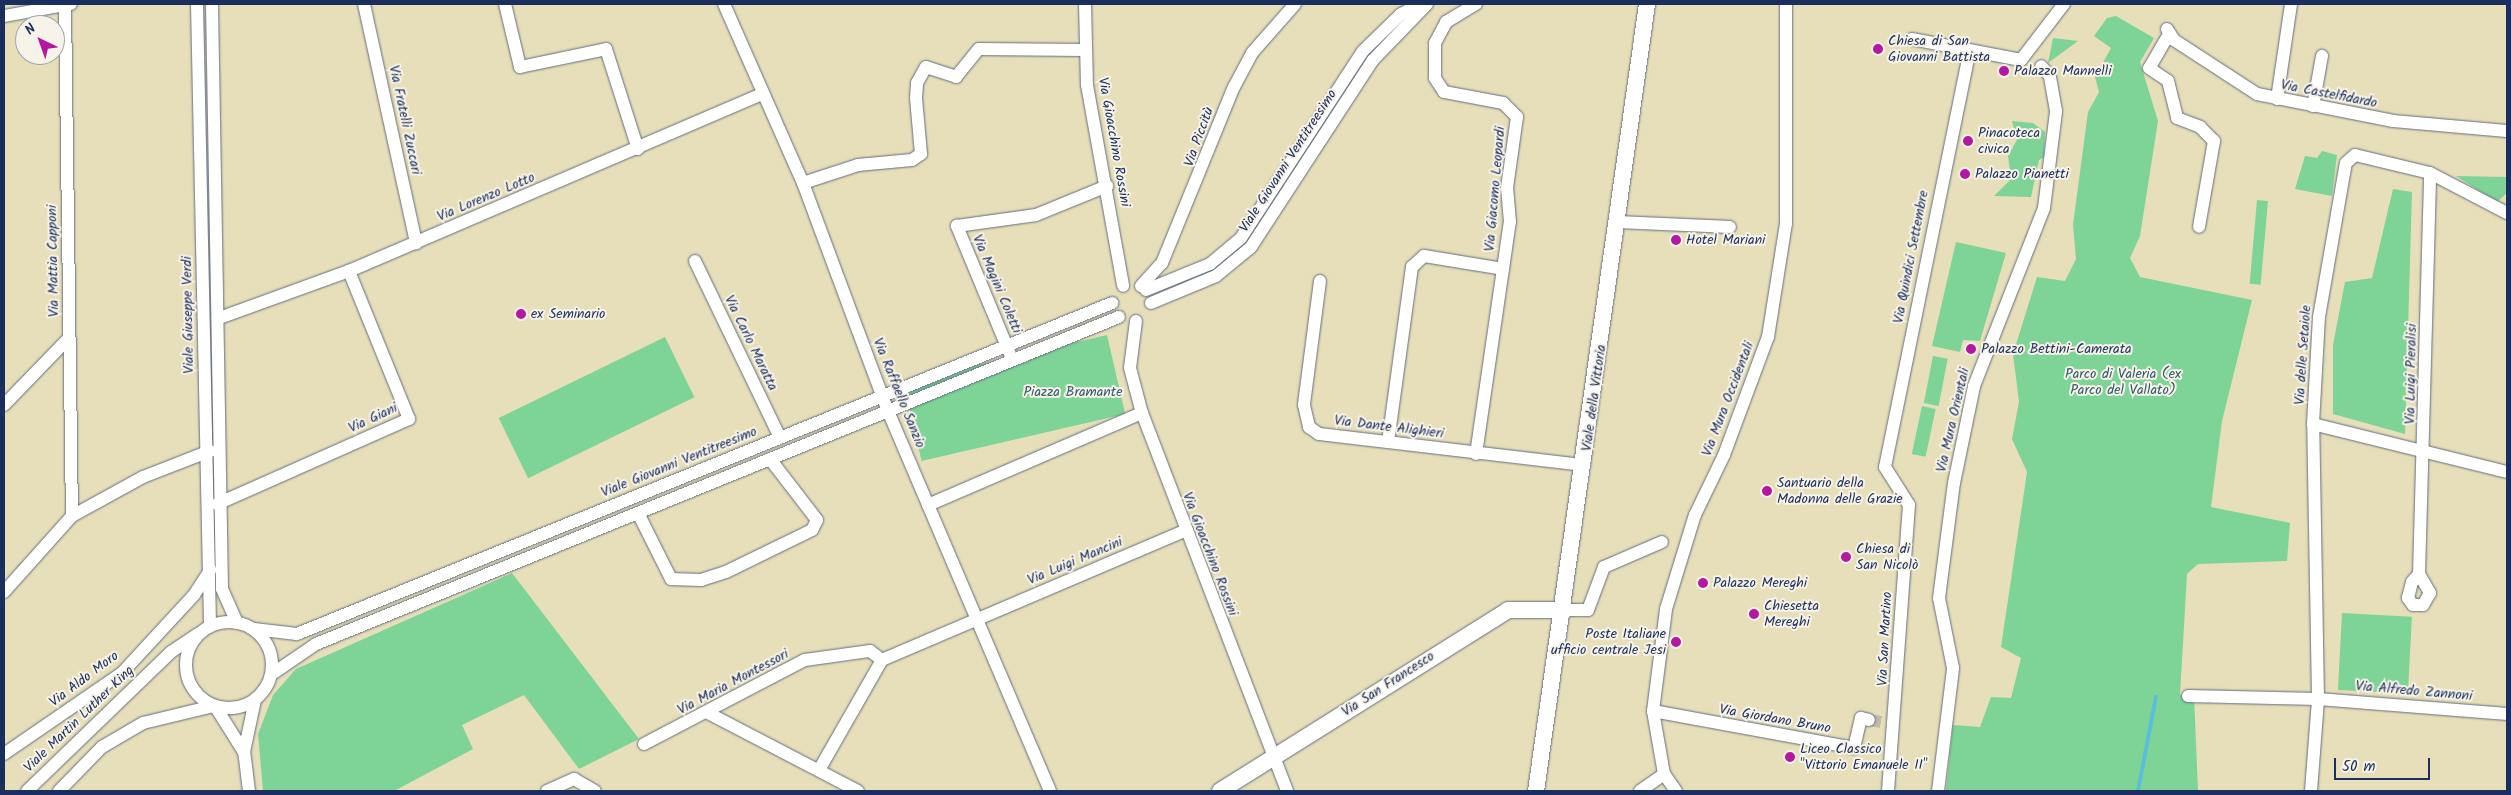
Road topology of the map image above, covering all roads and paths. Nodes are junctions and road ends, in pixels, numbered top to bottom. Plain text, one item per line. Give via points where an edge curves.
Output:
1 (196, 4) edge
2 (212, 4) edge
3 (364, 4) edge
4 (505, 4) edge
5 (724, 4) edge
6 (1085, 4) edge
7 (1295, 4) edge
8 (1421, 4) edge
9 (1426, 4) edge
10 (1476, 4) edge
11 (1647, 4) edge
12 (1786, 4) edge
13 (2064, 4) edge
14 (2291, 4) edge
15 (69, 5) edge
16 (4, 16) edge
17 (1912, 39) dead end
18 (1084, 50) junction
19 (1969, 54) junction
20 (2322, 56) dead end
21 (2035, 64) junction
22 (762, 94) junction
23 (2277, 99) junction
24 (2313, 106) junction
25 (2507, 131) edge
26 (638, 149) junction
27 (2430, 173) junction
28 (803, 183) junction
29 (1107, 186) junction
30 (2507, 202) edge
31 (2494, 209) junction
32 (2507, 212) edge
33 (1618, 222) junction
34 (1730, 227) dead end
35 (2199, 227) dead end
36 (416, 243) junction
37 (694, 261) dead end
38 (1503, 269) junction
39 (349, 271) junction
40 (1320, 281) dead end
41 (1123, 286) junction
42 (1143, 288) junction
43 (1112, 303) junction
44 (1151, 303) junction
45 (1119, 316) junction
46 (219, 318) junction
47 (1136, 321) junction
48 (68, 339) junction
49 (1006, 346) junction
50 (1012, 360) junction
51 (882, 396) junction
52 (4, 405) edge
53 (888, 411) junction
54 (1142, 413) junction
55 (2314, 424) junction
56 (780, 438) junction
57 (1388, 442) junction
58 (221, 446) junction
59 (2424, 448) junction
60 (205, 453) junction
61 (1476, 454) junction
62 (770, 459) junction
63 (1584, 465) junction
64 (1885, 467) joint
65 (2507, 472) edge
66 (222, 501) junction
67 (928, 505) junction
68 (206, 509) junction
69 (638, 513) junction
70 (72, 516) junction
71 (1185, 531) junction
72 (1662, 542) dead end
73 (210, 570) junction
74 (2419, 574) dead end
75 (4, 592) edge
76 (1565, 610) junction
77 (977, 620) junction
78 (237, 623) junction
79 (254, 629) junction
80 (205, 630) junction
81 (882, 660) junction
82 (272, 674) junction
83 (2188, 696) dead end
84 (2318, 698) junction
85 (255, 700) junction
86 (214, 706) junction
87 (1652, 711) junction
88 (708, 713) junction
89 (2507, 714) edge
90 (1870, 720) dead end
91 (644, 744) dead end
92 (244, 752) junction
93 (4, 754) edge
94 (1273, 758) junction
95 (820, 770) junction
96 (1664, 774) junction
97 (59, 789) edge
98 (26, 791) edge
99 (249, 791) edge
100 (546, 791) edge
101 (594, 791) edge
102 (858, 791) edge
103 (1050, 791) edge
104 (1220, 791) edge
105 (1288, 791) edge
106 (1536, 791) edge
107 (1640, 791) edge
108 (1676, 791) edge
109 (1888, 791) edge
110 (1938, 791) edge
111 (2311, 791) edge

1 - 60 street, Viale Giuseppe Verdi
2 - 46 street
3 - 36 street, Via Fratelli Zuccari
4 - 26 street via 520,67 606,49
5 - 22 street, Via Raffaello Sanzio
6 - 18 street, Via Gioacchino Rossini
7 - 42 street, Via Piccitù via 1252,53 1234,87 1162,263
8 - 42 street, Viale Giovanni Ventitreesimo via 1401,14 1363,51 1241,238 1210,264
9 - 44 street, Viale Giovanni Ventitreesimo via 1373,60 1251,247 1216,276
10 - 38 street, Via Giacomo Leopardi via 1452,17 1439,33 1435,78 1444,92 1503,103 1516,117
11 - 33 main road, Viale della Vittoria
12 - 87 street, Via Mura Occidentali via 1786,223 1768,337 1683,551 1666,609
13 - 21 street
14 - 23 street
15 - 16 street
15 - 48 street, Via Mattia Capponi
17 - 19 street
18 - 28 street via 979,49 956,77 926,67 917,83 916,98 921,154 912,160 858,165
18 - 29 street, Via Gioacchino Rossini
19 - 21 street
19 - 64 street, Via Quindici Settembre
20 - 24 street
21 - 110 street, Via Mura Orientali via 2056,111 2044,208 1974,386 1954,483 1939,598 1952,668
22 - 26 street, Via Lorenzo Lotto
22 - 28 street, Via Raffaello Sanzio
23 - 24 street, Via Castelfidardo
23 - 35 street, Via Castelfidardo via 2258,94 2168,32 2149,68 2168,81 2177,118 2200,127 2214,141
24 - 25 street, Via Castelfidardo via 2393,121
26 - 36 street, Via Lorenzo Lotto
27 - 31 street, Via delle Setaiole
27 - 55 street, Via delle Setaiole via 2355,155 2346,163 2319,317
27 - 59 street, Via Luigi Pieralisi
28 - 51 street, Via Raffaello Sanzio
29 - 41 street, Via Gioacchino Rossini
29 - 49 street, Via Magini Coletti via 1036,215 1014,214 957,226
30 - 31 street
31 - 32 street, Via delle Setaiole
33 - 34 street
33 - 63 main road, Viale della Vittoria
36 - 39 street, Via Lorenzo Lotto
37 - 56 street, Via Carlo Maratta
38 - 57 street via 1424,256 1412,266
38 - 61 street, Via Giacomo Leopardi
39 - 46 street, Via Lorenzo Lotto
39 - 66 street, Via Giani via 410,419
40 - 57 street, Via Dante Alighieri via 1305,419 1319,434
41 - 42 street, Viale Giovanni Ventitreesimo
41 - 43 street
42 - 44 street
43 - 45 street
43 - 49 street, Viale Giovanni Ventitreesimo
44 - 47 street, Viale Giovanni Ventitreesimo via 1146,314
45 - 47 street
45 - 50 street
46 - 58 street
47 - 54 street, Via Gioacchino Rossini via 1130,368
48 - 52 street
48 - 70 street, Via Mattia Capponi
49 - 50 street, Via Magini Coletti
49 - 51 street, Viale Giovanni Ventitreesimo
50 - 53 street
51 - 53 street, Via Raffaello Sanzio
51 - 56 street, Viale Giovanni Ventitreesimo
53 - 62 street
53 - 67 street, Via Raffaello Sanzio
54 - 67 street
54 - 71 street, Via Gioacchino Rossini
55 - 59 street
55 - 84 street, Via delle Setaiole
56 - 79 street, Viale Giovanni Ventitreesimo via 297,634
57 - 61 street, Via Dante Alighieri
58 - 60 street
58 - 66 street
59 - 65 street
59 - 74 street, Via Luigi Pieralisi
60 - 68 street, Viale Giuseppe Verdi
60 - 70 street via 143,477
61 - 63 street, Via Dante Alighieri
62 - 69 street
62 - 69 street via 816,520 814,525 782,547 726,572 701,580 672,580
63 - 76 main road, Viale della Vittoria
64 - 109 street, Via San Martino via 1908,505 1890,724
66 - 68 street, Via Giani
66 - 78 street via 222,589
67 - 77 street, Via Raffaello Sanzio
68 - 73 street, Viale Giuseppe Verdi
69 - 82 street via 316,644
70 - 75 street
71 - 77 street, Via Luigi Mancini
71 - 94 street, Via Gioacchino Rossini
72 - 76 street via 1604,566 1588,610
73 - 80 street, Viale Giuseppe Verdi
73 - 93 street, Via Aldo Moro via 194,595 122,673
76 - 94 main road, Via San Francesco via 1508,610
76 - 106 main road, Viale della Vittoria
77 - 81 street
77 - 103 street, Via Raffaello Sanzio
78 - 79 street
78 - 80 street
79 - 82 street via 270,649
80 - 86 street, Viale Giuseppe Verdi via 186,659 187,673 201,698
80 - 98 street, Viale Martin Luther King via 171,652
81 - 88 street, Via Maria Montessori via 870,651 804,660
81 - 95 street
82 - 85 street, Viale Giuseppe Verdi
83 - 84 street, Via Alfredo Zannoni
84 - 89 street, Via Alfredo Zannoni
84 - 111 street
85 - 86 street via 229,708
85 - 92 street, Viale Giuseppe Verdi
86 - 92 street, Viale Giuseppe Verdi
86 - 97 street via 143,723 102,747
87 - 90 street, Via Giordano Bruno via 1854,748 1861,718
87 - 96 street, Via Mura Occidentali
88 - 91 street, Via Maria Montessori
88 - 95 street
92 - 99 street, Viale Giuseppe Verdi
94 - 104 main road, Via San Francesco
94 - 105 street, Via Gioacchino Rossini
95 - 102 street
96 - 107 street
96 - 108 street, Via Mura Occidentali
100 - 101 street via 574,779

